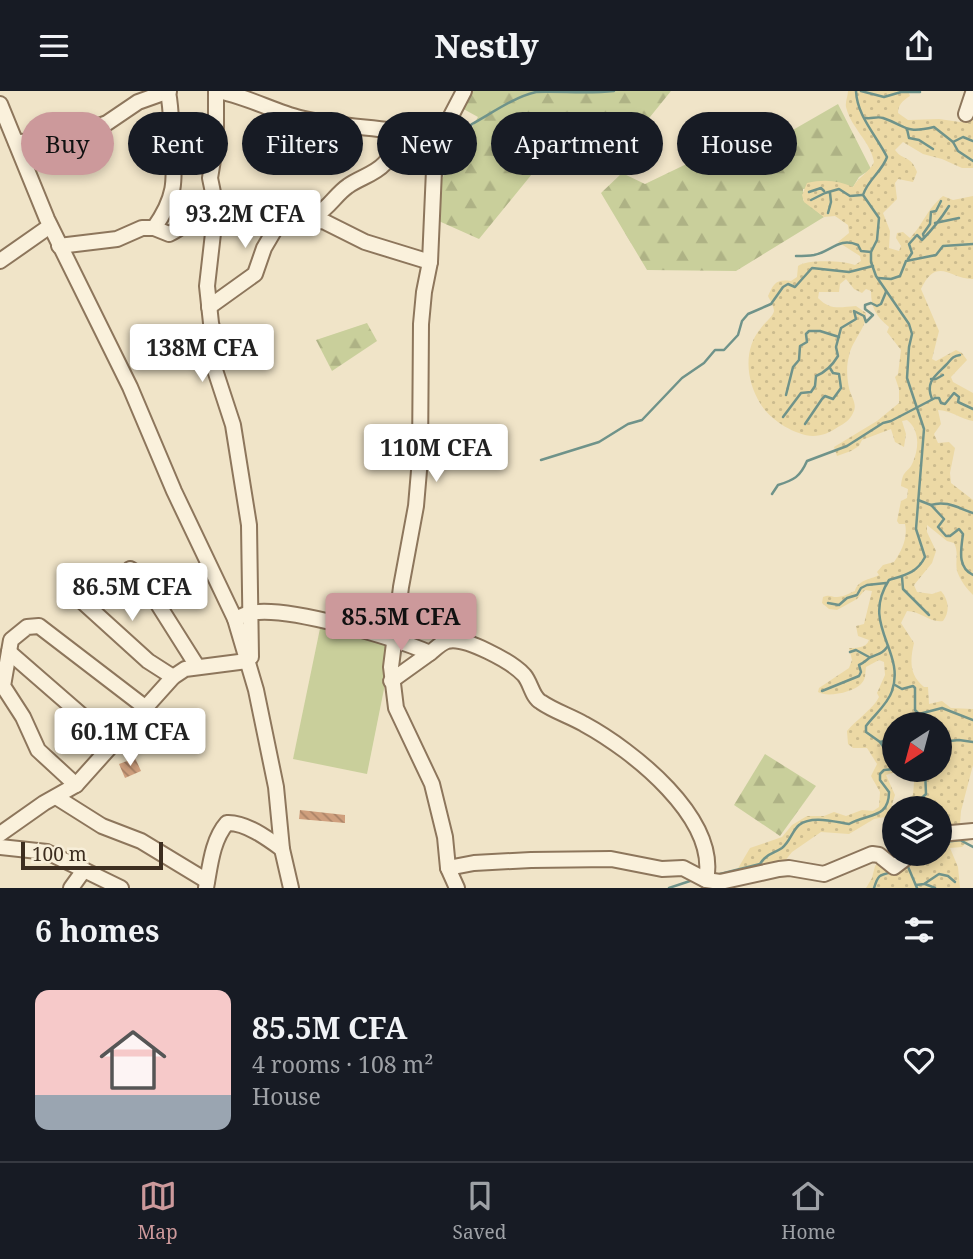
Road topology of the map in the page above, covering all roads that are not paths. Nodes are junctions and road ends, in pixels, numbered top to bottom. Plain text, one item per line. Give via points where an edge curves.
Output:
1 (169, 91) edge
2 (216, 91) edge
3 (464, 91) edge
4 (973, 93) edge
5 (0, 104) edge
6 (453, 112) edge
7 (966, 114) dead end
8 (377, 128) edge
9 (16, 142) junction
10 (377, 168) edge
11 (434, 175) edge
12 (216, 207) junction
13 (300, 217) junction
14 (50, 226) junction
15 (154, 228) junction
16 (60, 246) junction
17 (0, 261) edge
18 (430, 262) junction
19 (209, 307) junction
20 (130, 569) dead end
21 (73, 593) dead end
22 (252, 612) junction
23 (235, 619) junction
24 (396, 642) junction
25 (9, 652) junction
26 (430, 653) junction
27 (247, 661) junction
28 (197, 666) junction
29 (173, 677) junction
30 (251, 677) junction
31 (391, 681) junction
32 (146, 708) junction
33 (116, 740) junction
34 (76, 785) junction
35 (55, 797) junction
36 (973, 831) edge
37 (952, 833) edge
38 (0, 834) edge
39 (0, 847) edge
40 (282, 849) junction
41 (882, 857) edge
42 (448, 867) junction
43 (84, 870) junction
44 (706, 880) junction
45 (206, 884) edge
46 (71, 888) edge
47 (121, 888) edge
48 (291, 888) edge
49 (457, 888) edge

1 - 9 street via 138,102 107,123 57,141
1 - 15 street via 174,186
2 - 8 street via 330,125
2 - 12 street via 216,142 210,178
3 - 6 street
4 - 7 street
5 - 9 street
9 - 14 street
10 - 13 street via 346,187 326,208
11 - 18 street
12 - 13 street
12 - 15 street via 169,233
12 - 19 street
13 - 18 street
13 - 19 street via 282,221 264,247 255,274
14 - 16 street
14 - 17 street
15 - 16 street via 117,239
16 - 23 street
18 - 24 street via 421,324 416,506
19 - 22 street via 215,370 233,425 249,525
20 - 28 street via 144,582
21 - 29 street via 148,661
22 - 23 street
22 - 24 street via 343,624
22 - 30 street
23 - 27 street
24 - 26 street
24 - 31 street
25 - 32 street via 11,640 21,631 39,626
25 - 33 street
25 - 34 street via 3,680 7,693 38,750
26 - 31 street
26 - 44 street via 450,640 496,656 526,678 538,700 621,747 670,789 688,815 708,860
27 - 28 street
27 - 30 street
28 - 29 street
29 - 32 street
30 - 40 street via 276,786
31 - 42 street via 401,722 432,784
32 - 33 street
33 - 34 street
34 - 35 street
35 - 38 street
35 - 45 street via 102,827 141,841
36 - 37 street
39 - 43 street via 47,852
40 - 45 street via 262,835 227,823 209,863
40 - 48 street
41 - 44 street via 872,854 824,874 789,868 720,882
42 - 44 street via 611,859 662,869 682,868
42 - 49 street
43 - 46 street
43 - 47 street

